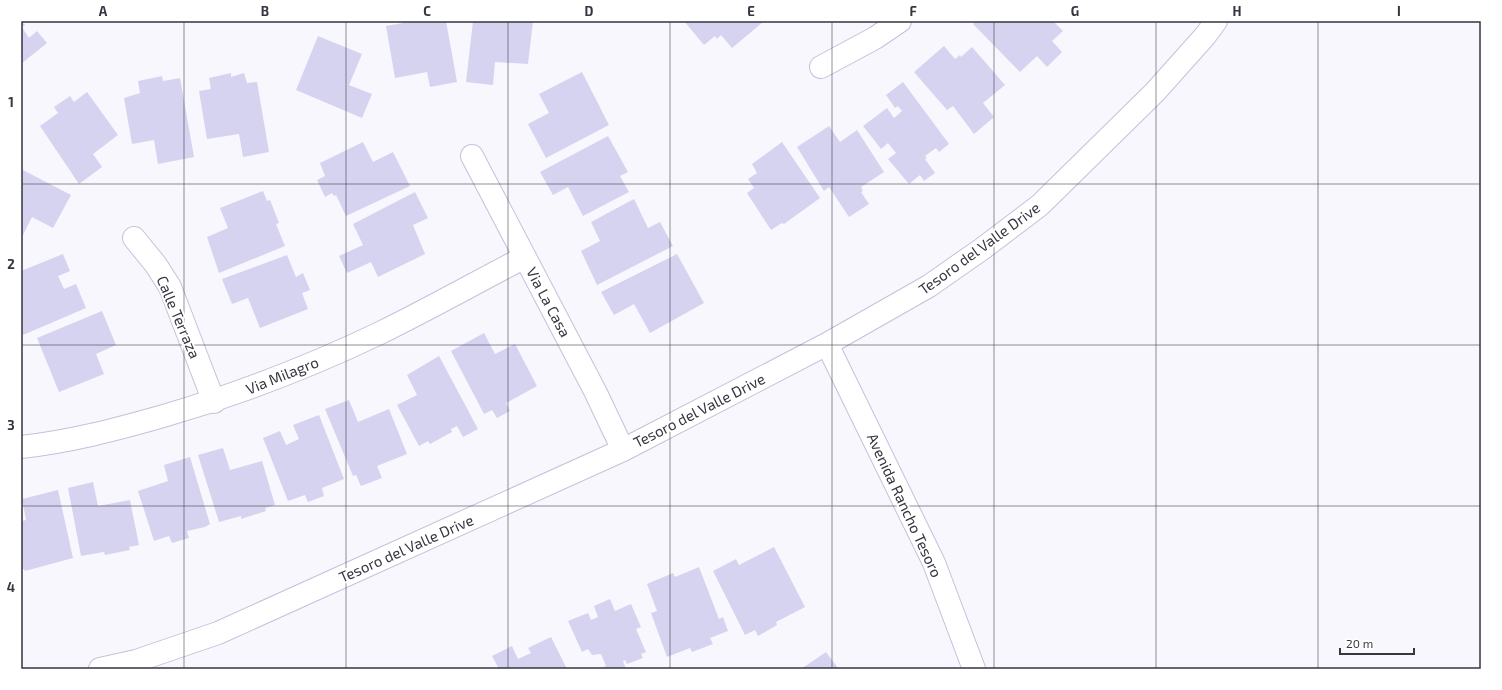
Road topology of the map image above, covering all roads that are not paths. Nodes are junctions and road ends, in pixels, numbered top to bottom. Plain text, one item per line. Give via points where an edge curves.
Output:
1 (900, 21) edge
2 (1216, 21) edge
3 (821, 67) dead end
4 (472, 156) dead end
5 (134, 238) dead end
6 (525, 257) junction
7 (827, 344) junction
8 (214, 402) junction
9 (21, 447) edge
10 (623, 450) junction
11 (100, 669) edge
12 (974, 669) edge

1 - 3 street via 876,38
2 - 7 street, Tesoro del Valle Drive via 1155,92 1040,205 929,286
4 - 6 street, Via La Casa
5 - 8 street, Calle Terraza via 170,287
6 - 8 street, Via Milagro via 380,333
6 - 10 street, Via La Casa
7 - 10 street, Tesoro del Valle Drive
7 - 12 street, Avenida Rancho Tesoro via 934,563
8 - 9 street, Via Milagro via 116,430
10 - 11 street, Tesoro del Valle Drive via 218,633 136,661

